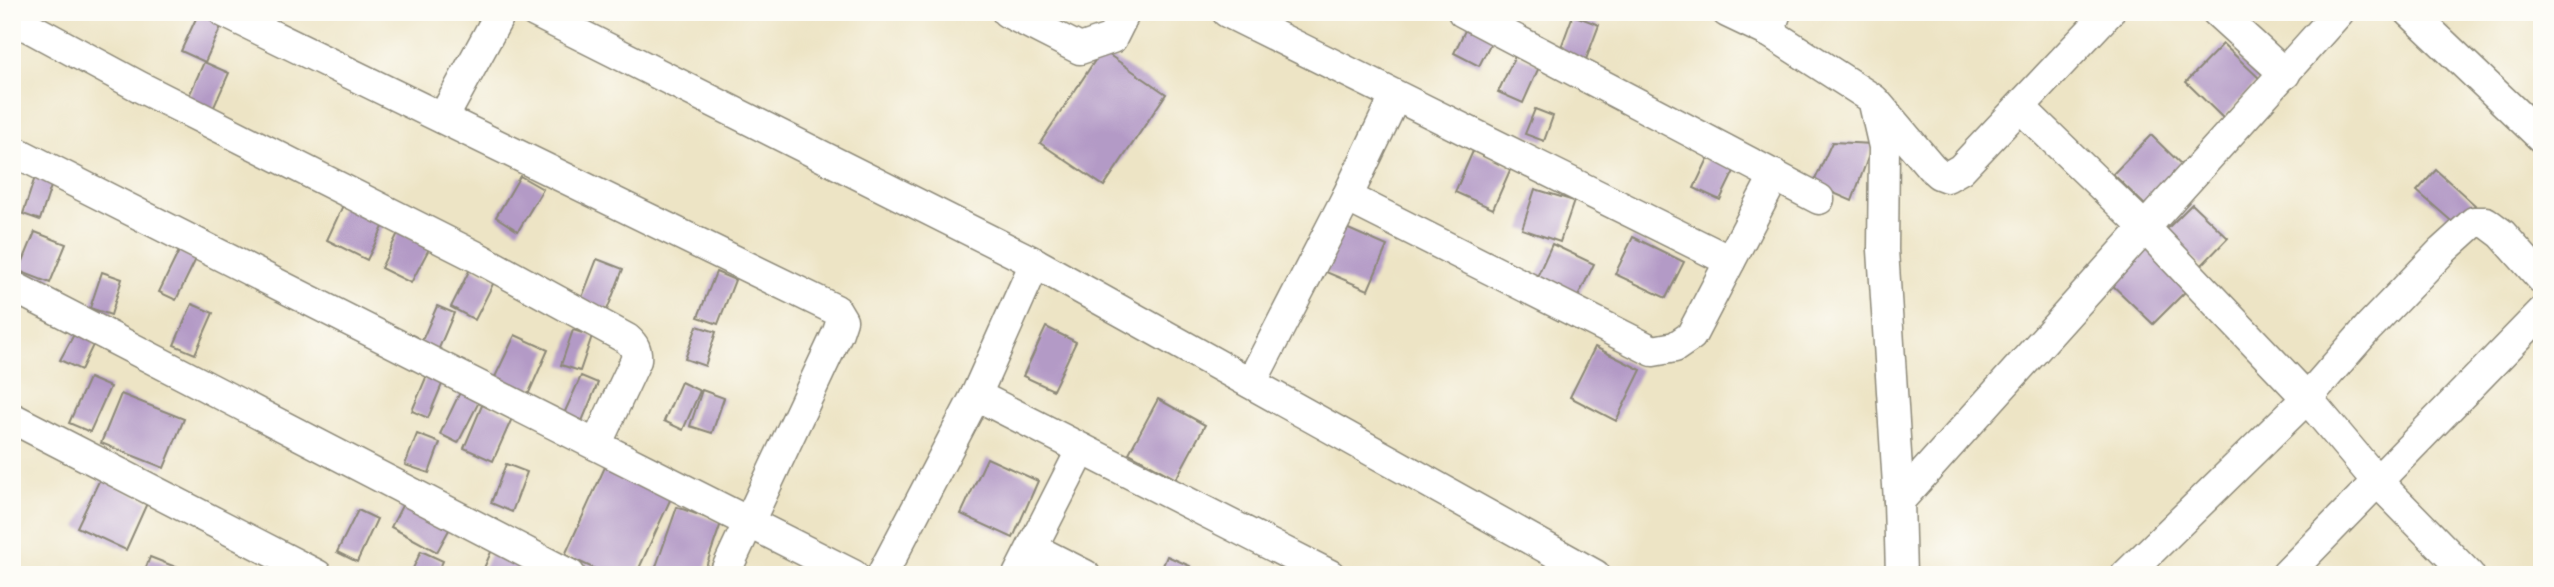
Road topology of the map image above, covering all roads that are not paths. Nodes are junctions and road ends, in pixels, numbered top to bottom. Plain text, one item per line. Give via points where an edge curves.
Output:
1 (224, 12) edge
2 (501, 12) edge
3 (535, 12) edge
4 (1007, 12) edge
5 (1125, 12) edge
6 (1227, 12) edge
7 (1463, 12) edge
8 (1727, 12) edge
9 (2109, 12) edge
10 (2217, 12) edge
11 (2339, 12) edge
12 (2410, 12) edge
13 (12, 18) edge
14 (1772, 22) edge
15 (2286, 74) junction
16 (1395, 97) junction
17 (1873, 99) junction
18 (2020, 107) junction
19 (443, 118) junction
20 (2542, 138) edge
21 (12, 150) edge
22 (1775, 175) junction
23 (1347, 197) junction
24 (1819, 199) dead end
25 (2146, 229) junction
26 (1730, 261) junction
27 (1035, 263) junction
28 (2542, 279) edge
29 (12, 286) edge
30 (2542, 313) edge
31 (1251, 383) junction
32 (976, 395) junction
33 (2307, 398) junction
34 (12, 418) edge
35 (596, 445) junction
36 (1082, 449) junction
37 (2376, 480) junction
38 (1899, 501) junction
39 (750, 523) junction
40 (1032, 548) junction
41 (317, 575) edge
42 (570, 575) edge
43 (724, 575) edge
44 (853, 575) edge
45 (882, 575) edge
46 (1018, 575) edge
47 (1085, 575) edge
48 (1330, 575) edge
49 (1595, 575) edge
50 (1901, 575) edge
51 (2126, 575) edge
52 (2286, 575) edge
53 (2469, 575) edge

1 - 19 street
2 - 19 street
3 - 27 street
4 - 5 street via 1080,49 1112,38
6 - 16 street
7 - 22 street
8 - 14 street
9 - 18 street
10 - 15 street
11 - 15 street
12 - 20 street
13 - 35 street via 627,339 637,353 636,360
14 - 17 street
15 - 25 street
16 - 23 street
16 - 26 street
17 - 18 street via 1931,167 1947,177 1961,169
17 - 38 street via 1884,147 1884,250
18 - 25 street
19 - 39 street via 836,310 842,320 838,332
21 - 35 street
22 - 24 street
22 - 26 street
23 - 26 street via 1653,351 1675,347 1691,336
23 - 31 street
25 - 33 street
25 - 38 street
27 - 31 street
27 - 32 street
28 - 33 street via 2502,234 2486,222 2474,222 2369,327
29 - 42 street
30 - 37 street
31 - 49 street
32 - 36 street
32 - 45 street
33 - 37 street
33 - 51 street
34 - 41 street
35 - 39 street
36 - 40 street
36 - 48 street
37 - 52 street
37 - 53 street
38 - 50 street
39 - 43 street
39 - 44 street
40 - 46 street
40 - 47 street

